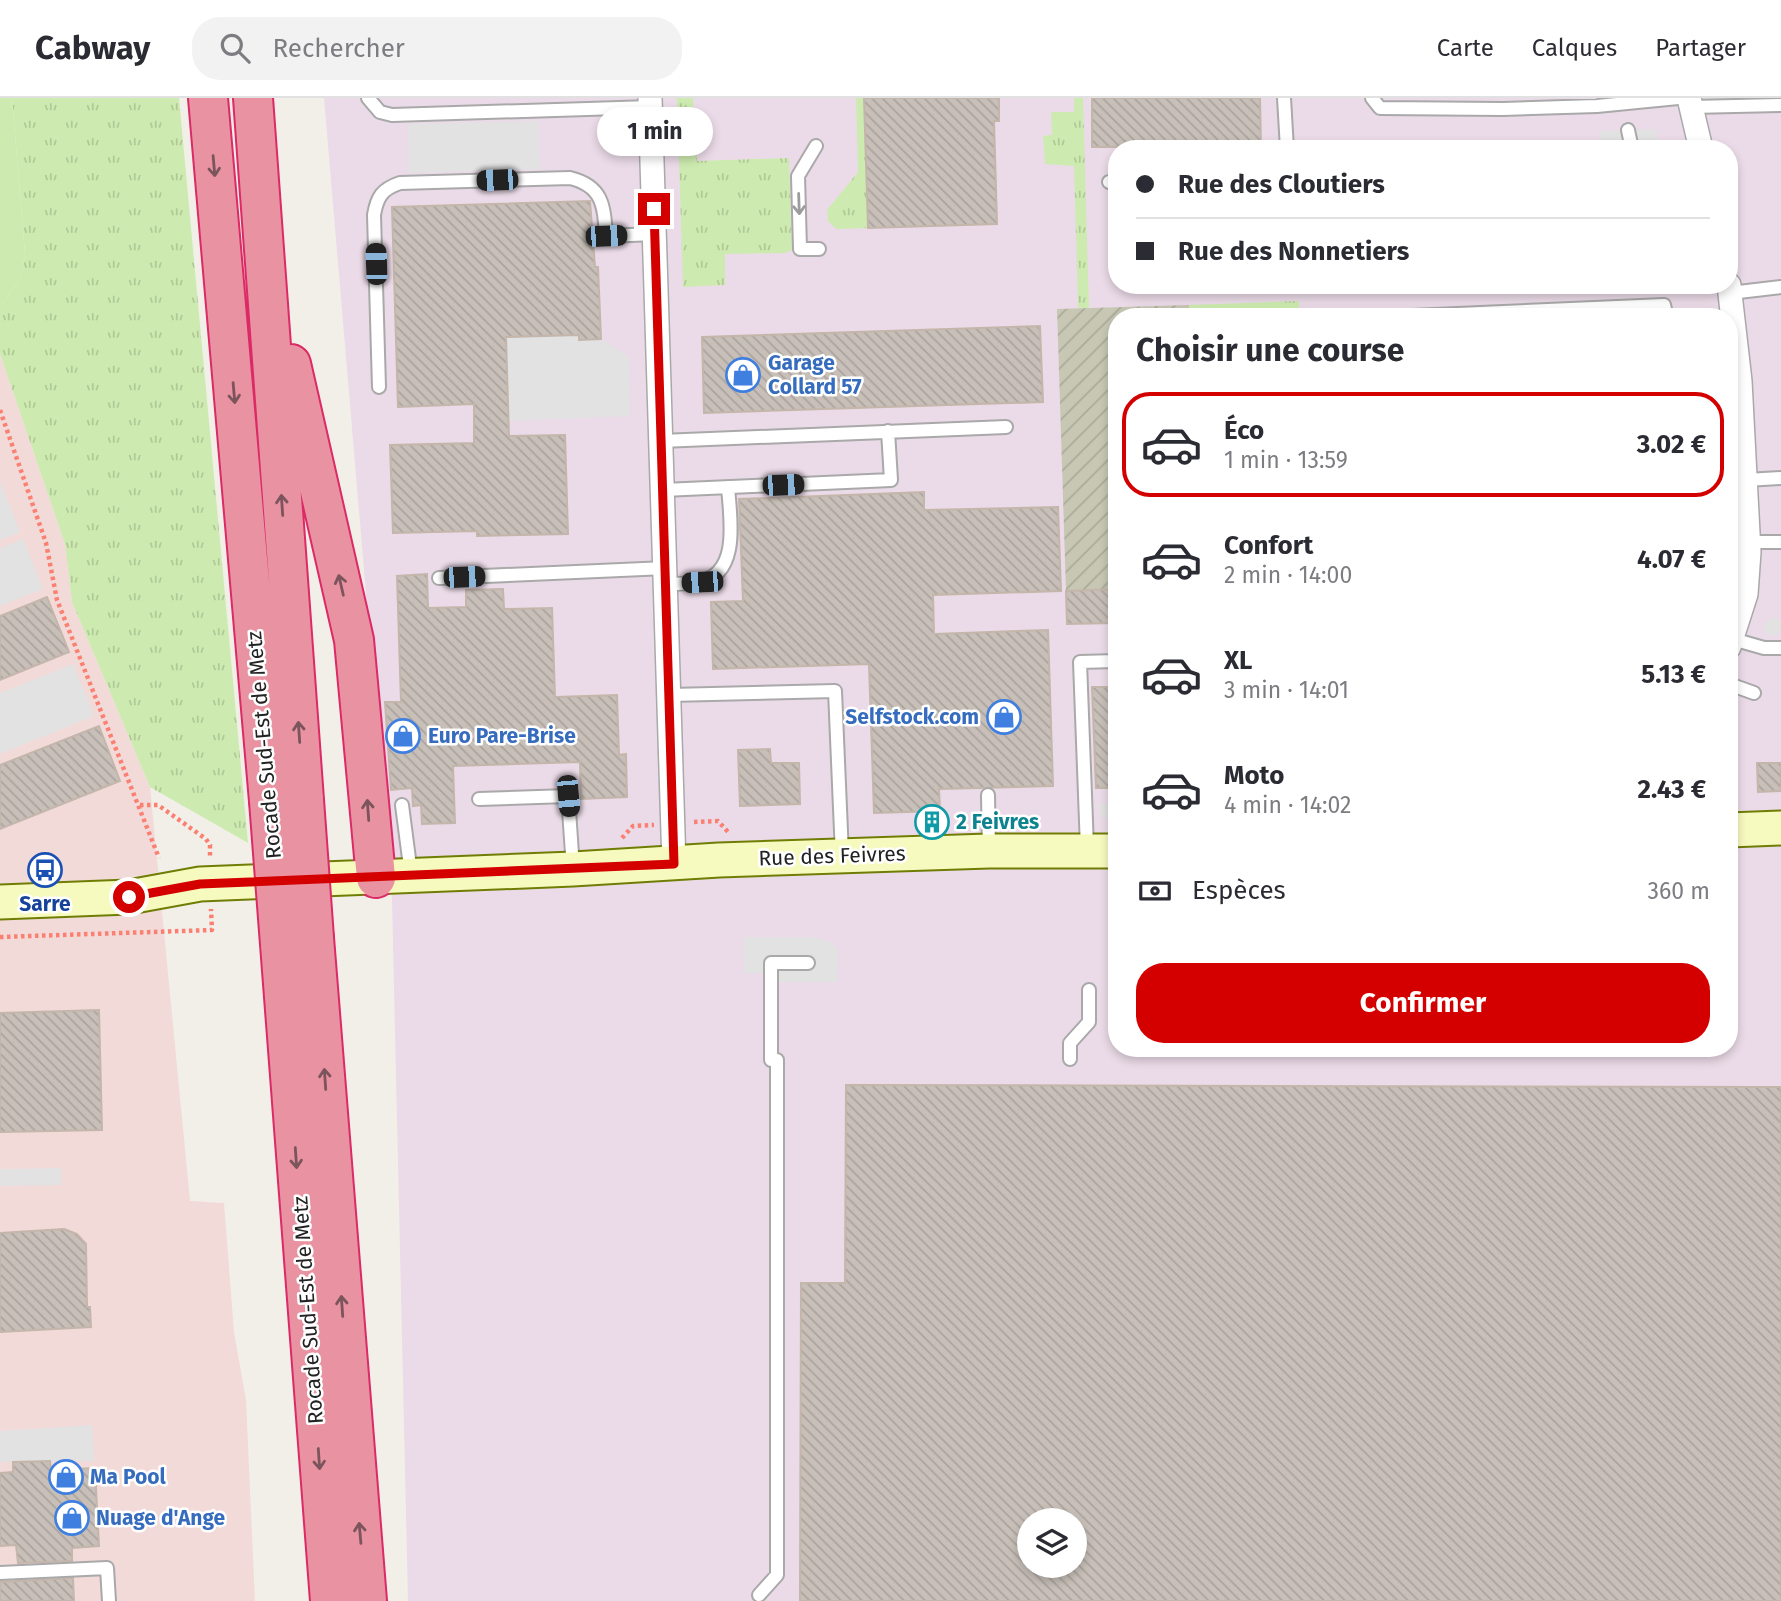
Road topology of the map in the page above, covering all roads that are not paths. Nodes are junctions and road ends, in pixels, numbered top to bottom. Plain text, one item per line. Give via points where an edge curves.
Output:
1 (208, 98) edge
2 (253, 98) edge
3 (368, 98) edge
4 (486, 98) edge
5 (1284, 98) edge
6 (1371, 98) edge
7 (1686, 101) edge
8 (650, 102) edge
9 (566, 104) edge
10 (1781, 105) edge
11 (486, 112) junction
12 (1628, 130) dead end
13 (1286, 140) edge
14 (1630, 140) edge
15 (1698, 140) edge
16 (816, 146) dead end
17 (259, 187) junction
18 (655, 234) junction
19 (819, 248) dead end
20 (1781, 287) edge
21 (1738, 289) edge
22 (1595, 308) edge
23 (1665, 308) edge
24 (1738, 364) edge
25 (379, 387) dead end
26 (1006, 427) dead end
27 (888, 431) junction
28 (662, 441) junction
29 (1781, 478) edge
30 (1746, 480) junction
31 (728, 487) junction
32 (663, 490) junction
33 (1781, 542) edge
34 (1742, 549) edge
35 (666, 576) junction
36 (439, 578) dead end
37 (1738, 618) edge
38 (1738, 643) edge
39 (1781, 648) edge
40 (1108, 661) edge
41 (1738, 687) edge
42 (1754, 692) dead end
43 (670, 695) junction
44 (988, 795) dead end
45 (480, 799) dead end
46 (286, 800) junction
47 (402, 806) dead end
48 (1781, 828) edge
49 (1738, 830) edge
50 (1102, 850) edge
51 (989, 851) junction
52 (842, 856) junction
53 (674, 864) junction
54 (573, 869) junction
55 (205, 872) junction
56 (394, 877) junction
57 (133, 881) dead end
58 (0, 902) edge
59 (297, 941) junction
60 (808, 963) dead end
61 (1089, 990) dead end
62 (1070, 1059) dead end
63 (0, 1573) edge
64 (759, 1595) dead end
65 (109, 1601) edge
66 (330, 1601) edge
67 (366, 1601) edge

1 -> 46 highway, Rocade Sud-Est de Metz
2 - 17 highway, Rocade Sud-Est de Metz
3 - 11 lane via 380,112 392,115
4 - 11 lane
5 - 13 lane
6 - 7 lane via 1380,107 1503,109
7 - 10 lane
7 - 15 street
8 - 9 lane
8 - 18 street
9 - 11 lane
12 - 14 lane
16 -> 19 lane via 798,176 798,188 800,249
46 -> 17 highway, Rocade Sud-Est de Metz
56 -> 17 highway via 354,640 291,362 283,286
18 - 25 lane via 606,236 604,203 597,191 570,178 400,183 386,188 376,200 374,215
18 - 28 street
20 - 21 lane
22 - 23 lane
24 - 30 street
26 - 27 lane
27 - 28 lane
27 - 31 lane via 891,480
28 - 32 street
29 - 30 lane
30 - 34 street
31 - 32 lane
31 - 35 lane via 732,547 720,569 702,582
32 - 35 street
33 - 34 lane
34 - 37 street via 1746,594
35 - 36 lane
35 - 43 street
38 - 39 lane
40 - 50 lane via 1080,662
41 - 42 lane
43 - 52 lane via 835,691
43 - 53 street
44 - 51 lane
45 - 54 lane via 568,796
46 - 59 highway, Rocade Sud-Est de Metz, bridge
47 - 56 lane
48 - 49 street
50 - 51 street, Rue des Feivres
51 - 52 street, Rue des Feivres
52 - 53 street, Rue des Feivres
53 - 54 street, Rue des Feivres
54 - 56 street, Rue des Feivres
55 - 56 street, Rue des Feivres
55 - 57 lane
55 - 58 street, Rue des Feivres via 129,897
59 -> 66 highway, Rocade Sud-Est de Metz
67 -> 59 highway, Rocade Sud-Est de Metz
60 - 64 lane via 771,963 776,1575
61 - 62 lane via 1088,1022 1070,1043
63 - 65 lane via 107,1568

